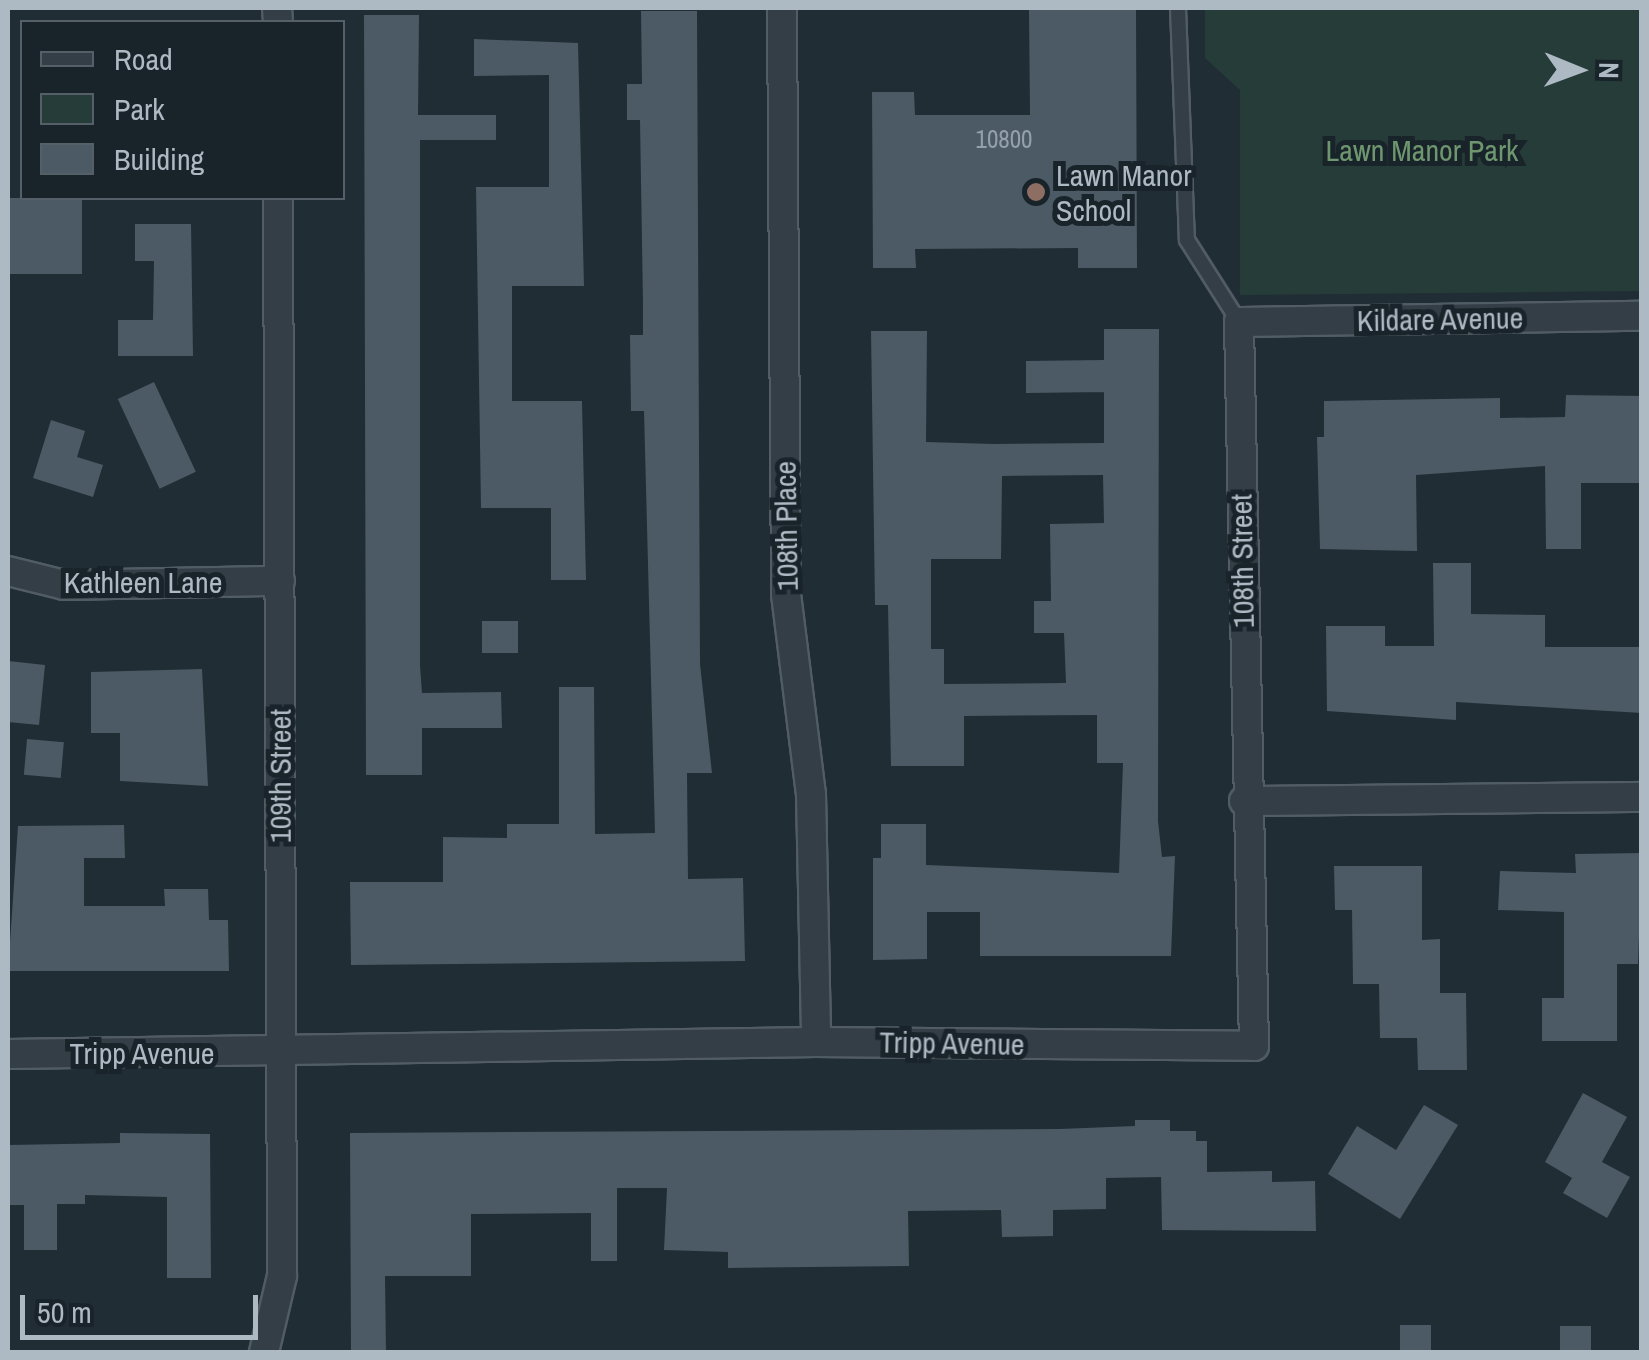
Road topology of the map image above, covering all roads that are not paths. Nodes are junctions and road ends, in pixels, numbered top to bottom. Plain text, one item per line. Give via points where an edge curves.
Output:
1 (782, 8) edge
2 (1178, 8) edge
3 (278, 200) edge
4 (1642, 316) edge
5 (1240, 322) junction
6 (8, 571) edge
7 (280, 581) junction
8 (1642, 796) edge
9 (1244, 801) junction
10 (816, 1042) junction
11 (281, 1052) junction
12 (8, 1054) edge
13 (264, 1352) edge

1 - 10 street, 108th Place via 786,594 810,781
2 - 5 lane via 1187,240
3 - 7 street, 109th Street
4 - 5 street, Kildare Avenue
5 - 9 street, 108th Street
6 - 7 street, Kathleen Lane via 64,585
7 - 11 street, 109th Street
8 - 9 street
9 - 10 street, Tripp Avenue via 1254,1046
10 - 11 street, Tripp Avenue
11 - 12 street, Tripp Avenue
11 - 13 street, 109th Street via 282,1276

